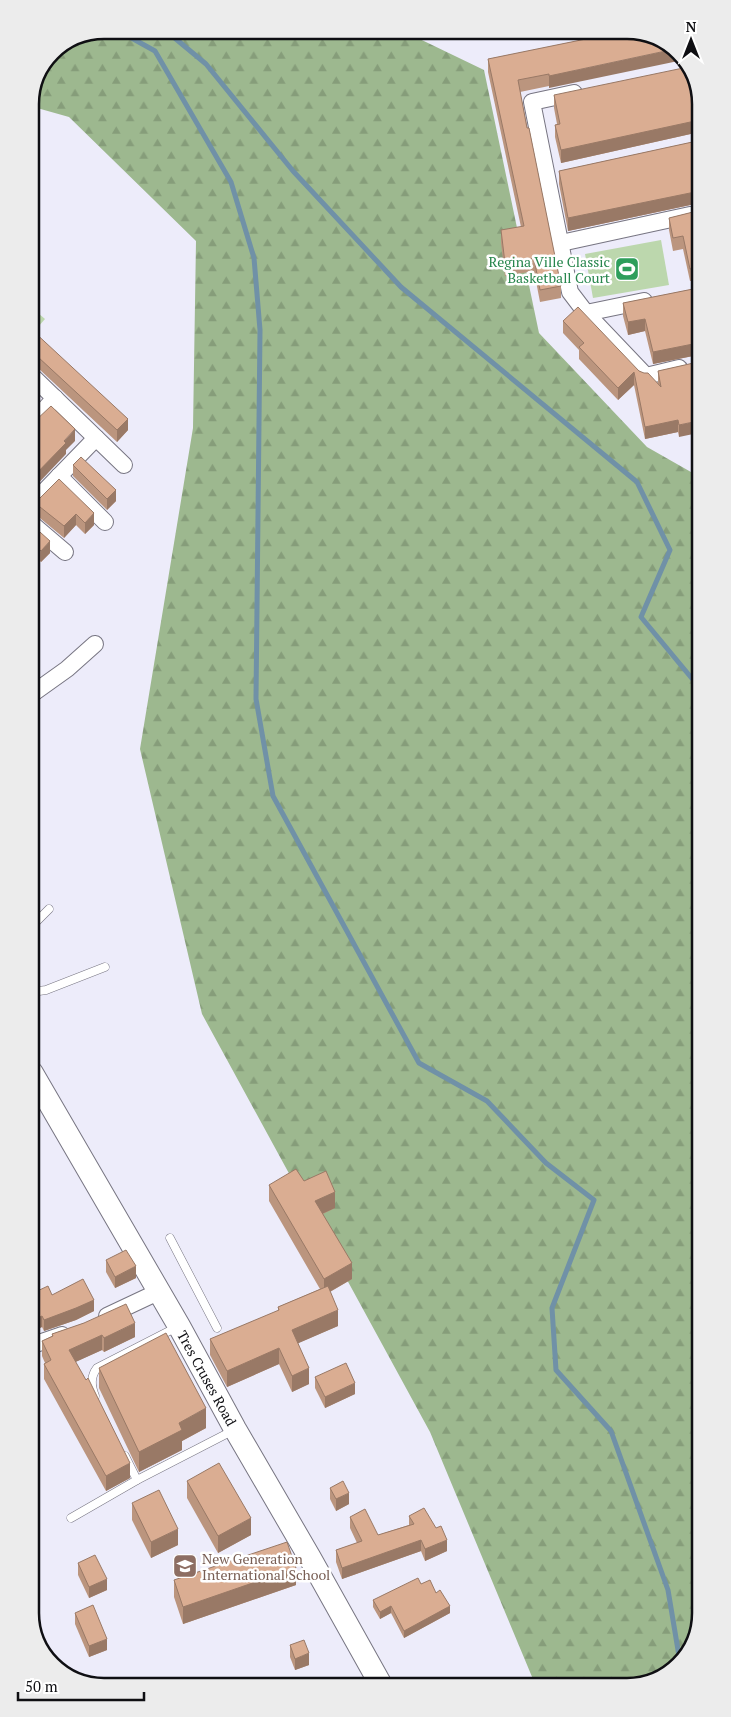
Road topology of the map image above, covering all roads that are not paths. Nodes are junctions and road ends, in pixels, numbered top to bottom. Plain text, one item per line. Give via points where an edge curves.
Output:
1 (587, 90) edge
2 (566, 172) edge
3 (547, 176) junction
4 (692, 215) edge
5 (560, 243) junction
6 (660, 297) edge
7 (586, 313) junction
8 (692, 365) edge
9 (39, 383) edge
10 (55, 398) junction
11 (39, 415) edge
12 (96, 438) junction
13 (124, 465) dead end
14 (59, 476) junction
15 (39, 497) edge
16 (105, 522) dead end
17 (39, 530) edge
18 (64, 552) dead end
19 (95, 644) dead end
20 (39, 689) edge
21 (49, 909) dead end
22 (39, 919) edge
23 (105, 967) dead end
24 (39, 991) edge
25 (39, 1085) edge
26 (170, 1238) dead end
27 (158, 1292) junction
28 (97, 1320) edge
29 (179, 1326) junction
30 (217, 1328) dead end
31 (80, 1329) edge
32 (39, 1343) edge
33 (98, 1402) edge
34 (235, 1429) junction
35 (120, 1446) edge
36 (137, 1480) junction
37 (70, 1518) dead end
38 (376, 1678) edge

1 - 3 street via 532,102
2 - 3 street
3 - 5 street
4 - 5 street
5 - 7 street via 570,292
6 - 7 street
7 - 8 street via 646,376
9 - 10 street
10 - 11 street
10 - 12 street
12 - 13 street
12 - 14 street
14 - 15 street
14 - 16 street
17 - 18 street
19 - 20 street
21 - 22 lane
23 - 24 lane
25 - 27 main road, Tres Cruses Road
26 - 30 lane
27 - 28 street
27 - 29 main road, Tres Cruses Road
29 - 33 lane via 97,1368 91,1382
29 - 34 main road, Tres Cruses Road
31 - 32 street
34 - 36 lane
34 - 38 main road, Tres Cruses Road
35 - 36 lane
36 - 37 lane

